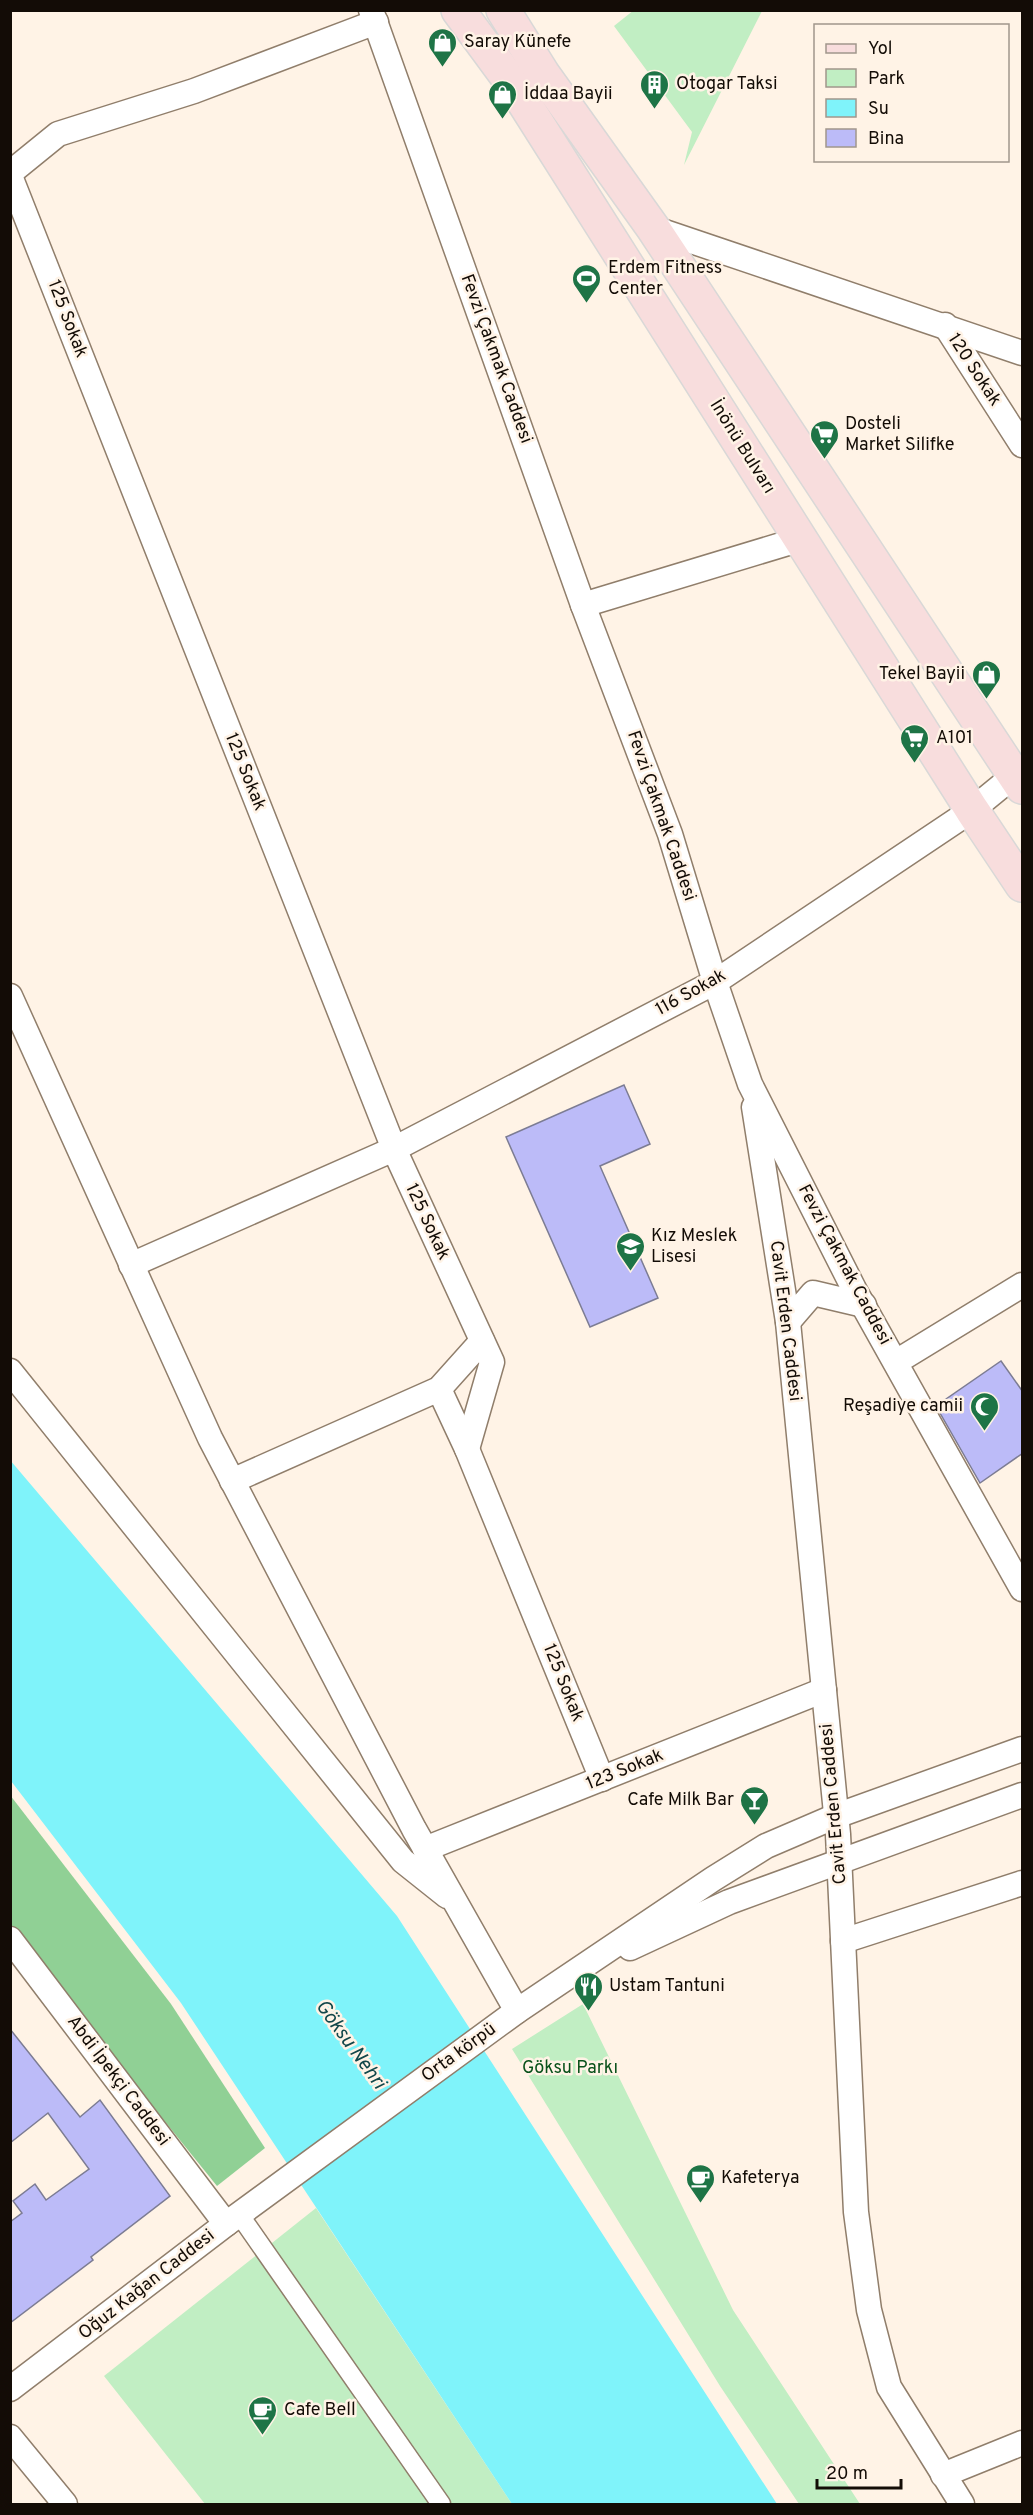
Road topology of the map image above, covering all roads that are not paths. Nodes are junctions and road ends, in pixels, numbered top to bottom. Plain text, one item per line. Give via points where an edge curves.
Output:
1 (458, 10) edge
2 (503, 10) edge
3 (374, 16) edge
4 (10, 174) edge
5 (653, 228) junction
6 (945, 325) junction
7 (1023, 353) edge
8 (1023, 445) edge
9 (801, 539) junction
10 (583, 605) junction
11 (1020, 777) edge
12 (972, 810) junction
13 (1023, 885) edge
14 (715, 982) junction
15 (10, 996) edge
16 (750, 1084) junction
17 (394, 1149) junction
18 (132, 1265) junction
19 (1023, 1285) edge
20 (864, 1305) junction
21 (788, 1322) junction
22 (487, 1352) junction
23 (896, 1362) junction
24 (10, 1371) edge
25 (439, 1389) junction
26 (467, 1449) junction
27 (232, 1481) junction
28 (1023, 1589) edge
29 (824, 1690) junction
30 (1023, 1749) edge
31 (602, 1779) junction
32 (1023, 1795) edge
33 (836, 1816) junction
34 (425, 1849) junction
35 (839, 1863) junction
36 (1023, 1883) edge
37 (456, 1903) junction
38 (10, 1939) edge
39 (843, 1941) junction
40 (557, 1982) junction
41 (517, 2011) junction
42 (284, 2181) joint
43 (232, 2219) junction
44 (10, 2390) edge
45 (10, 2437) edge
46 (1023, 2443) edge
47 (943, 2475) junction
48 (65, 2505) edge
49 (441, 2505) edge
50 (962, 2505) edge

1 - 9 main road, İnönü Bulvarı via 511,82
2 - 5 main road via 543,74
3 - 4 street via 194,92 58,134
3 - 10 street, Fevzi Çakmak Caddesi
4 - 17 street, 125 Sokak
5 - 6 street
5 - 11 main road
6 - 7 street
6 - 8 street, 120 Sokak
9 - 10 street
9 - 12 main road, İnönü Bulvarı
10 - 14 street, Fevzi Çakmak Caddesi via 670,834
11 - 12 street, 116 Sokak
12 - 13 main road, İnönü Bulvarı
12 - 14 street, 116 Sokak
14 - 16 street, Fevzi Çakmak Caddesi
14 - 17 street, 116 Sokak
15 - 18 street
16 - 20 street, Fevzi Çakmak Caddesi
16 - 21 street, Cavit Erden Caddesi
17 - 18 street, 116 Sokak
17 - 22 street, 125 Sokak
18 - 27 street
19 - 23 street
20 - 21 street via 813,1293
20 - 23 street, Fevzi Çakmak Caddesi
21 - 29 street, Cavit Erden Caddesi
22 - 25 street
22 - 26 street
23 - 28 street, Fevzi Çakmak Caddesi
24 - 37 street via 403,1862
25 - 26 street, 125 Sokak
25 - 27 street
26 - 31 street, 125 Sokak
27 - 34 street
29 - 31 street, 123 Sokak
29 - 33 street, Cavit Erden Caddesi
30 - 33 street
31 - 34 street, 123 Sokak
32 - 35 street
33 - 35 street, Cavit Erden Caddesi
33 - 40 street via 766,1846
34 - 37 street
35 - 39 street, Cavit Erden Caddesi
35 - 40 street via 729,1902
36 - 39 street
37 - 41 street
38 - 43 street, Abdi İpekçi Caddesi
39 - 47 street, Cavit Erden Caddesi via 856,2212 869,2310 889,2387
40 - 41 street, Orta körpü
41 - 42 street, Orta körpü
42 - 43 street, Oğuz Kağan Caddesi
43 - 44 street, Oğuz Kağan Caddesi
43 - 49 street
45 - 48 street
46 - 47 street
47 - 50 street, Cavit Erden Caddesi

